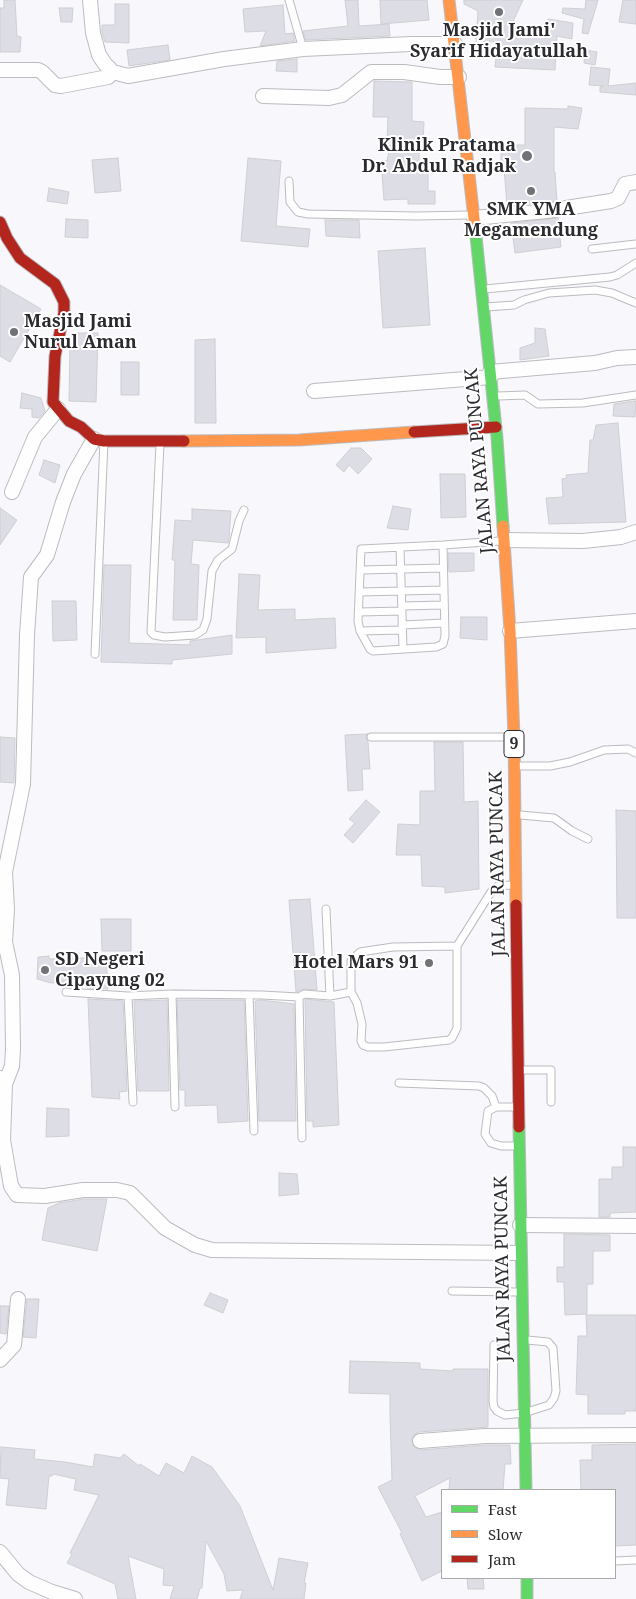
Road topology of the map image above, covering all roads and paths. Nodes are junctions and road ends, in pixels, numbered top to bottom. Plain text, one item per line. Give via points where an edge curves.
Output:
1 (90, 0) edge
2 (288, 0) edge
3 (449, 0) edge
4 (455, 44) junction
5 (303, 50) junction
6 (0, 70) edge
7 (113, 72) junction
8 (459, 77) junction
9 (262, 96) dead end
10 (289, 182) dead end
11 (636, 182) edge
12 (474, 216) junction
13 (0, 222) edge
14 (636, 244) edge
15 (592, 249) dead end
16 (636, 264) edge
17 (482, 290) junction
18 (636, 304) edge
19 (483, 307) junction
20 (636, 357) edge
21 (491, 374) junction
22 (314, 392) dead end
23 (636, 395) edge
24 (493, 397) junction
25 (58, 409) junction
26 (496, 428) junction
27 (99, 440) junction
28 (160, 441) junction
29 (12, 492) dead end
30 (244, 510) dead end
31 (636, 532) edge
32 (505, 540) junction
33 (443, 545) junction
34 (400, 547) junction
35 (444, 568) junction
36 (401, 569) junction
37 (361, 570) junction
38 (443, 590) junction
39 (402, 591) junction
40 (360, 592) junction
41 (443, 605) junction
42 (402, 609) junction
43 (359, 612) junction
44 (636, 621) edge
45 (444, 623) junction
46 (402, 627) junction
47 (360, 631) junction
48 (510, 631) junction
49 (403, 649) junction
50 (95, 654) dead end
51 (514, 737) junction
52 (372, 738) dead end
53 (636, 753) edge
54 (514, 766) junction
55 (515, 815) junction
56 (588, 839) dead end
57 (515, 884) junction
58 (326, 909) dead end
59 (457, 946) junction
60 (66, 992) dead end
61 (351, 992) junction
62 (172, 994) junction
63 (249, 995) junction
64 (128, 996) junction
65 (330, 996) junction
66 (299, 997) junction
67 (519, 1070) junction
68 (3, 1081) edge
69 (399, 1083) dead end
70 (133, 1102) dead end
71 (551, 1102) dead end
72 (496, 1106) junction
73 (175, 1107) dead end
74 (519, 1107) junction
75 (254, 1131) dead end
76 (302, 1138) dead end
77 (519, 1146) junction
78 (520, 1225) junction
79 (636, 1226) edge
80 (520, 1253) junction
81 (452, 1290) dead end
82 (521, 1292) junction
83 (18, 1299) dead end
84 (522, 1340) junction
85 (494, 1345) dead end
86 (0, 1360) edge
87 (524, 1413) junction
88 (636, 1435) edge
89 (525, 1436) junction
90 (420, 1440) dead end
91 (526, 1489) edge
92 (0, 1552) edge
93 (636, 1560) edge
94 (616, 1561) edge
95 (527, 1579) edge
96 (75, 1599) edge
97 (527, 1599) edge

1 - 7 street via 99,54
2 - 5 lane
3 - 4 main road, JALAN RAYA PUNCAK / 9
4 - 5 street
4 - 8 main road, JALAN RAYA PUNCAK / 9
5 - 7 street via 224,59 128,76
6 - 7 street via 38,70 55,85 61,86 108,77
8 - 9 street via 371,72 342,95 329,98
8 - 12 main road, JALAN RAYA PUNCAK / 9
10 - 12 lane via 290,202 298,212 308,214
11 - 12 street via 625,184 618,198 611,201 547,211
12 - 17 main road, JALAN RAYA PUNCAK / 9
13 - 25 main road via 20,258 55,284 64,302 53,402
14 - 15 lane
16 - 17 lane via 610,277
17 - 19 main road, JALAN RAYA PUNCAK / 9
18 - 19 lane via 612,293 595,290 549,293 514,305
19 - 21 main road, JALAN RAYA PUNCAK / 9
20 - 21 street
21 - 22 street
21 - 24 main road, JALAN RAYA PUNCAK / 9
23 - 24 lane via 538,404 525,395
24 - 26 main road, JALAN RAYA PUNCAK / 9
25 - 27 main road via 69,421
25 - 29 street via 35,437
26 - 28 main road via 299,440
26 - 32 main road, JALAN RAYA PUNCAK / 9
27 - 28 main road
27 - 50 lane
27 - 68 street via 74,474 62,502 47,555 31,577 23,784 5,872 5,942 12,974 13,1049 12,1066
28 - 30 lane via 150,632 154,635 194,635 203,630 212,571 218,560 232,549
31 - 32 street via 583,541
32 - 33 lane
32 - 48 main road, JALAN RAYA PUNCAK / 9
33 - 34 lane
33 - 35 lane
34 - 36 lane
34 - 37 lane via 361,549
35 - 36 lane
35 - 38 lane
36 - 37 lane
36 - 39 lane
37 - 40 lane
38 - 39 lane
38 - 41 lane
39 - 40 lane
39 - 42 lane
40 - 43 lane
41 - 42 lane
41 - 45 lane
42 - 43 lane
42 - 46 lane
43 - 47 lane
44 - 48 street
45 - 46 lane
45 - 49 lane via 444,642 441,645
46 - 47 lane
46 - 49 lane
47 - 49 lane via 374,651
48 - 51 main road, JALAN RAYA PUNCAK / 9
51 - 52 lane
51 - 54 main road, JALAN RAYA PUNCAK / 9
53 - 54 lane via 628,749 604,750 550,766
54 - 55 main road, JALAN RAYA PUNCAK / 9
55 - 56 lane via 554,818
55 - 57 main road, JALAN RAYA PUNCAK / 9
57 - 59 lane via 498,886 491,892
57 - 67 main road, JALAN RAYA PUNCAK / 9
58 - 65 lane
59 - 61 lane via 409,946 360,952 351,961
59 - 61 lane via 457,1028 449,1040 384,1047 363,1045 362,1024
60 - 64 lane
61 - 65 lane
62 - 63 lane
62 - 64 lane
62 - 73 lane
63 - 66 lane
63 - 75 lane
64 - 70 lane
65 - 66 lane via 304,994
66 - 76 lane
67 - 71 lane via 551,1070
67 - 74 main road, JALAN RAYA PUNCAK / 9
68 - 80 street via 3,1140 11,1186 17,1195 45,1196 83,1190 130,1193 165,1228 195,1246 212,1250
69 - 72 lane via 479,1086 488,1091
72 - 74 lane
72 - 77 lane via 486,1115 485,1134 488,1140 501,1146
74 - 77 main road, JALAN RAYA PUNCAK / 9
77 - 78 main road, JALAN RAYA PUNCAK / 9
78 - 79 street
78 - 80 main road, JALAN RAYA PUNCAK / 9
80 - 82 main road, JALAN RAYA PUNCAK / 9
81 - 82 lane
82 - 84 main road, JALAN RAYA PUNCAK / 9
83 - 86 street via 14,1345
84 - 87 main road, JALAN RAYA PUNCAK / 9
84 - 87 lane via 548,1342 553,1348 556,1390 549,1405
85 - 87 lane via 494,1407 505,1415
87 - 89 main road, JALAN RAYA PUNCAK / 9
88 - 89 street
89 - 90 street
89 - 91 main road, JALAN RAYA PUNCAK / 9
92 - 96 street via 29,1582
93 - 94 lane
95 - 97 main road

